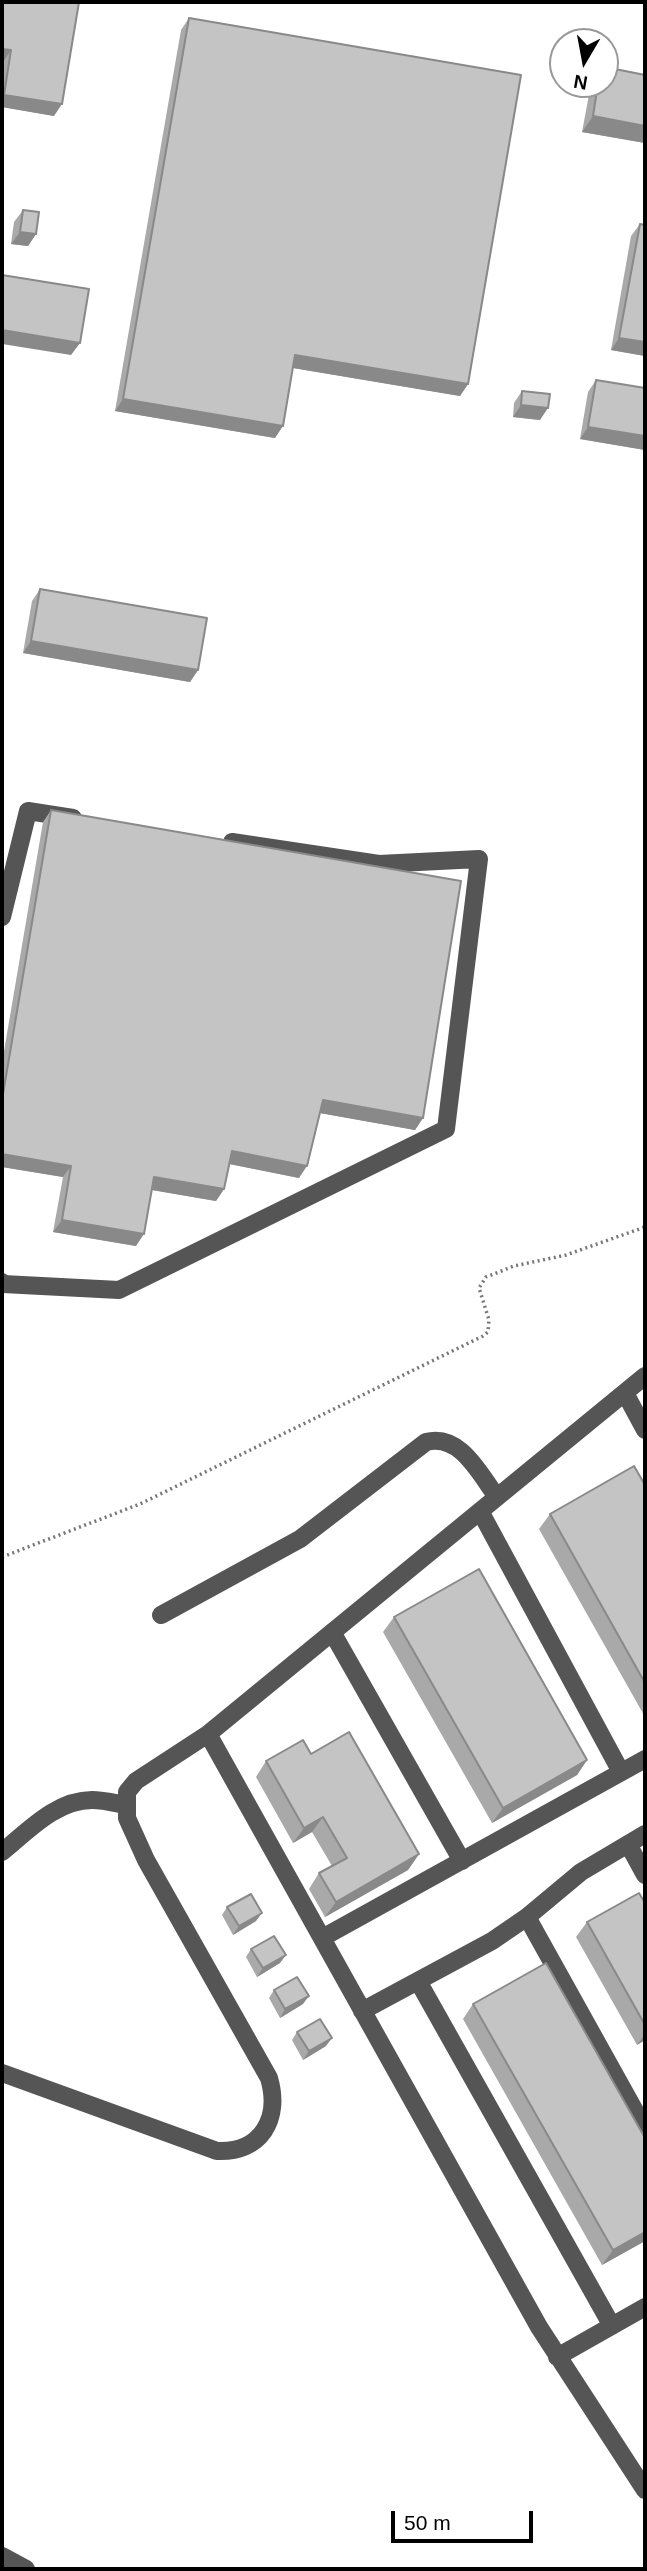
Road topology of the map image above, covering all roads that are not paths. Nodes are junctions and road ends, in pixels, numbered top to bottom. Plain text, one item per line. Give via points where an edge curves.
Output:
1 (96, 821) edge
2 (217, 839) edge
3 (2, 917) edge
4 (2, 1282) edge
5 (645, 1376) edge
6 (625, 1393) junction
7 (645, 1430) edge
8 (497, 1497) junction
9 (480, 1511) junction
10 (161, 1615) dead end
11 (332, 1632) junction
12 (208, 1734) junction
13 (645, 1759) edge
14 (621, 1772) junction
15 (125, 1805) junction
16 (645, 1834) edge
17 (628, 1844) junction
18 (2, 1852) edge
19 (462, 1861) junction
20 (645, 1875) edge
21 (527, 1917) junction
22 (322, 1938) junction
23 (418, 1981) junction
24 (362, 2011) junction
25 (2, 2073) edge
26 (645, 2129) edge
27 (645, 2307) edge
28 (612, 2326) junction
29 (557, 2357) junction
30 (645, 2490) edge
31 (2, 2556) edge
32 (26, 2569) edge

1 - 3 street via 29,811
2 - 4 street via 379,864 479,859 446,1129 119,1290
5 - 6 street
6 - 7 street
6 - 8 street
8 - 9 street
8 - 10 street via 453,1444 426,1442 300,1539
9 - 11 street
9 - 14 street
11 - 12 street
11 - 19 street
12 - 15 street via 136,1781 127,1792
12 - 22 street
13 - 14 street
14 - 19 street
15 - 18 street via 92,1800 74,1803 57,1810
15 - 25 street via 146,1860 269,2078 273,2093 269,2120 263,2132 244,2148 217,2151
16 - 17 street
17 - 20 street
17 - 21 street via 581,1872
19 - 22 street
21 - 23 street
21 - 26 street
22 - 24 street
23 - 24 street
23 - 28 street
24 - 29 street
27 - 28 street
28 - 29 street
29 - 30 street
31 - 32 street

